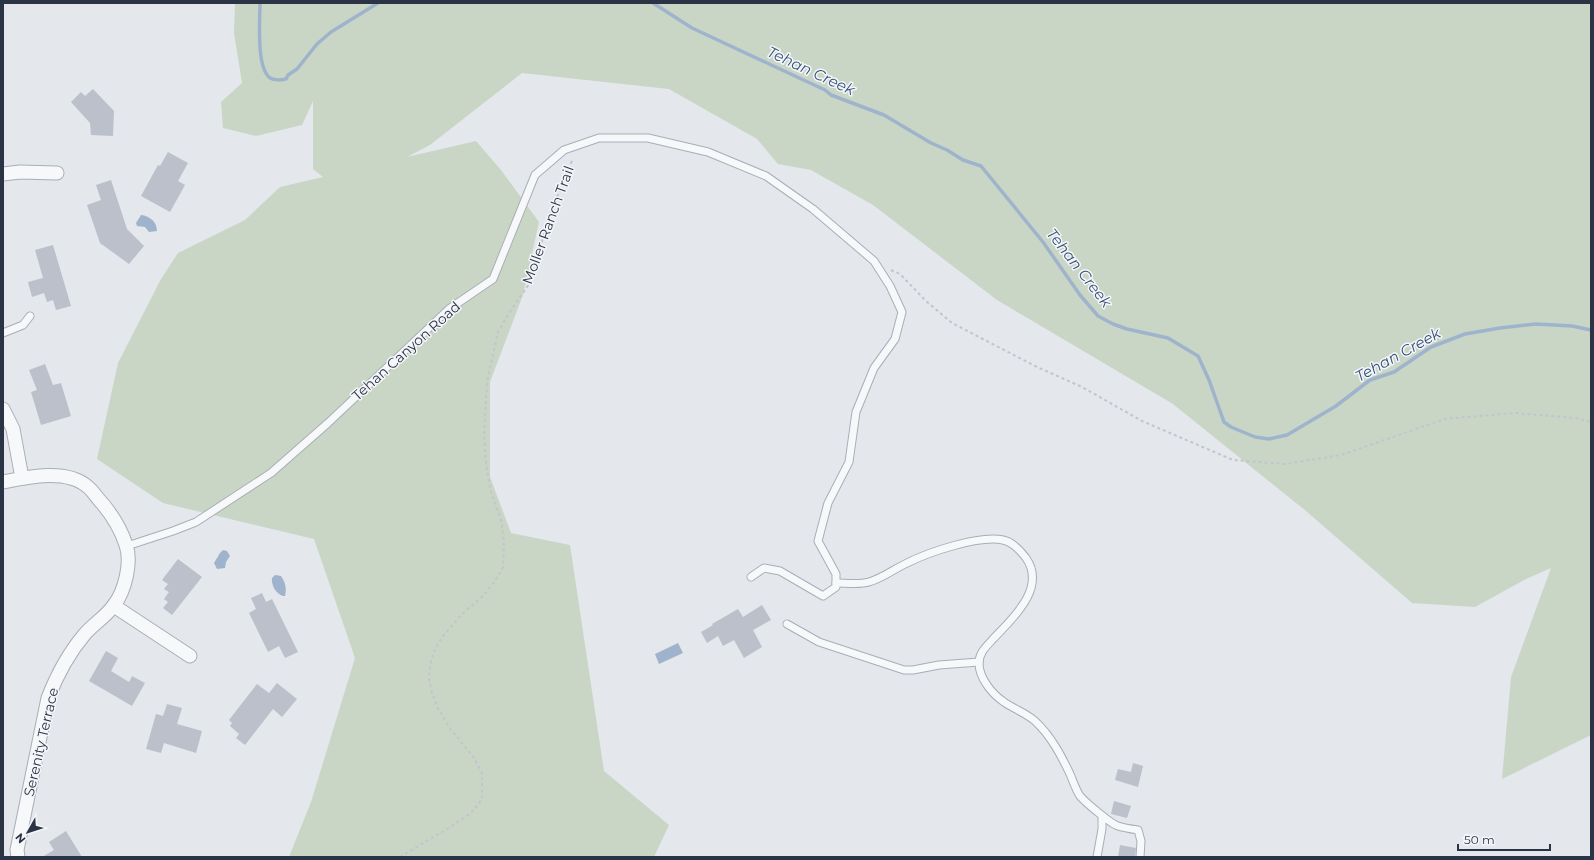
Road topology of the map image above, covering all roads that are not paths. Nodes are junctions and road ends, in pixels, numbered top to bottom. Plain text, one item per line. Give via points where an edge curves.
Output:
1 (3, 174) edge
2 (57, 174) dead end
3 (30, 316) dead end
4 (3, 333) edge
5 (3, 409) edge
6 (22, 478) junction
7 (3, 482) edge
8 (127, 546) junction
9 (751, 577) dead end
10 (836, 583) junction
11 (114, 606) junction
12 (787, 624) dead end
13 (190, 656) dead end
14 (979, 662) junction
15 (1102, 816) junction
16 (18, 857) edge
17 (1097, 857) edge
18 (1140, 857) edge

1 - 2 street
3 - 4 lane via 23,325
5 - 6 street via 12,429
6 - 7 street, Serenity Terrace
6 - 8 street, Serenity Terrace via 48,475 73,479 87,486 115,520
8 - 10 lane, Tehan Canyon Road via 196,522 271,473 450,309 493,279 535,175 564,150 599,138 648,138 708,152 766,176 813,209 874,261 902,312 896,339 874,368 856,412 849,462 828,502 818,541 836,574
8 - 11 street, Serenity Terrace via 124,588
9 - 10 lane via 764,568 780,572 823,596 836,587
10 - 14 lane via 868,582 928,553 953,546 994,539 1013,544 1029,562 1032,573 1029,594 1016,615 980,654
11 - 13 street
11 - 16 street, Serenity Terrace via 85,634 69,655 48,698 17,850
12 - 14 lane via 819,642 904,670
14 - 15 lane via 982,679 996,696 1033,720 1049,737 1080,796
15 - 17 lane
15 - 18 lane via 1116,826 1138,830 1141,841

